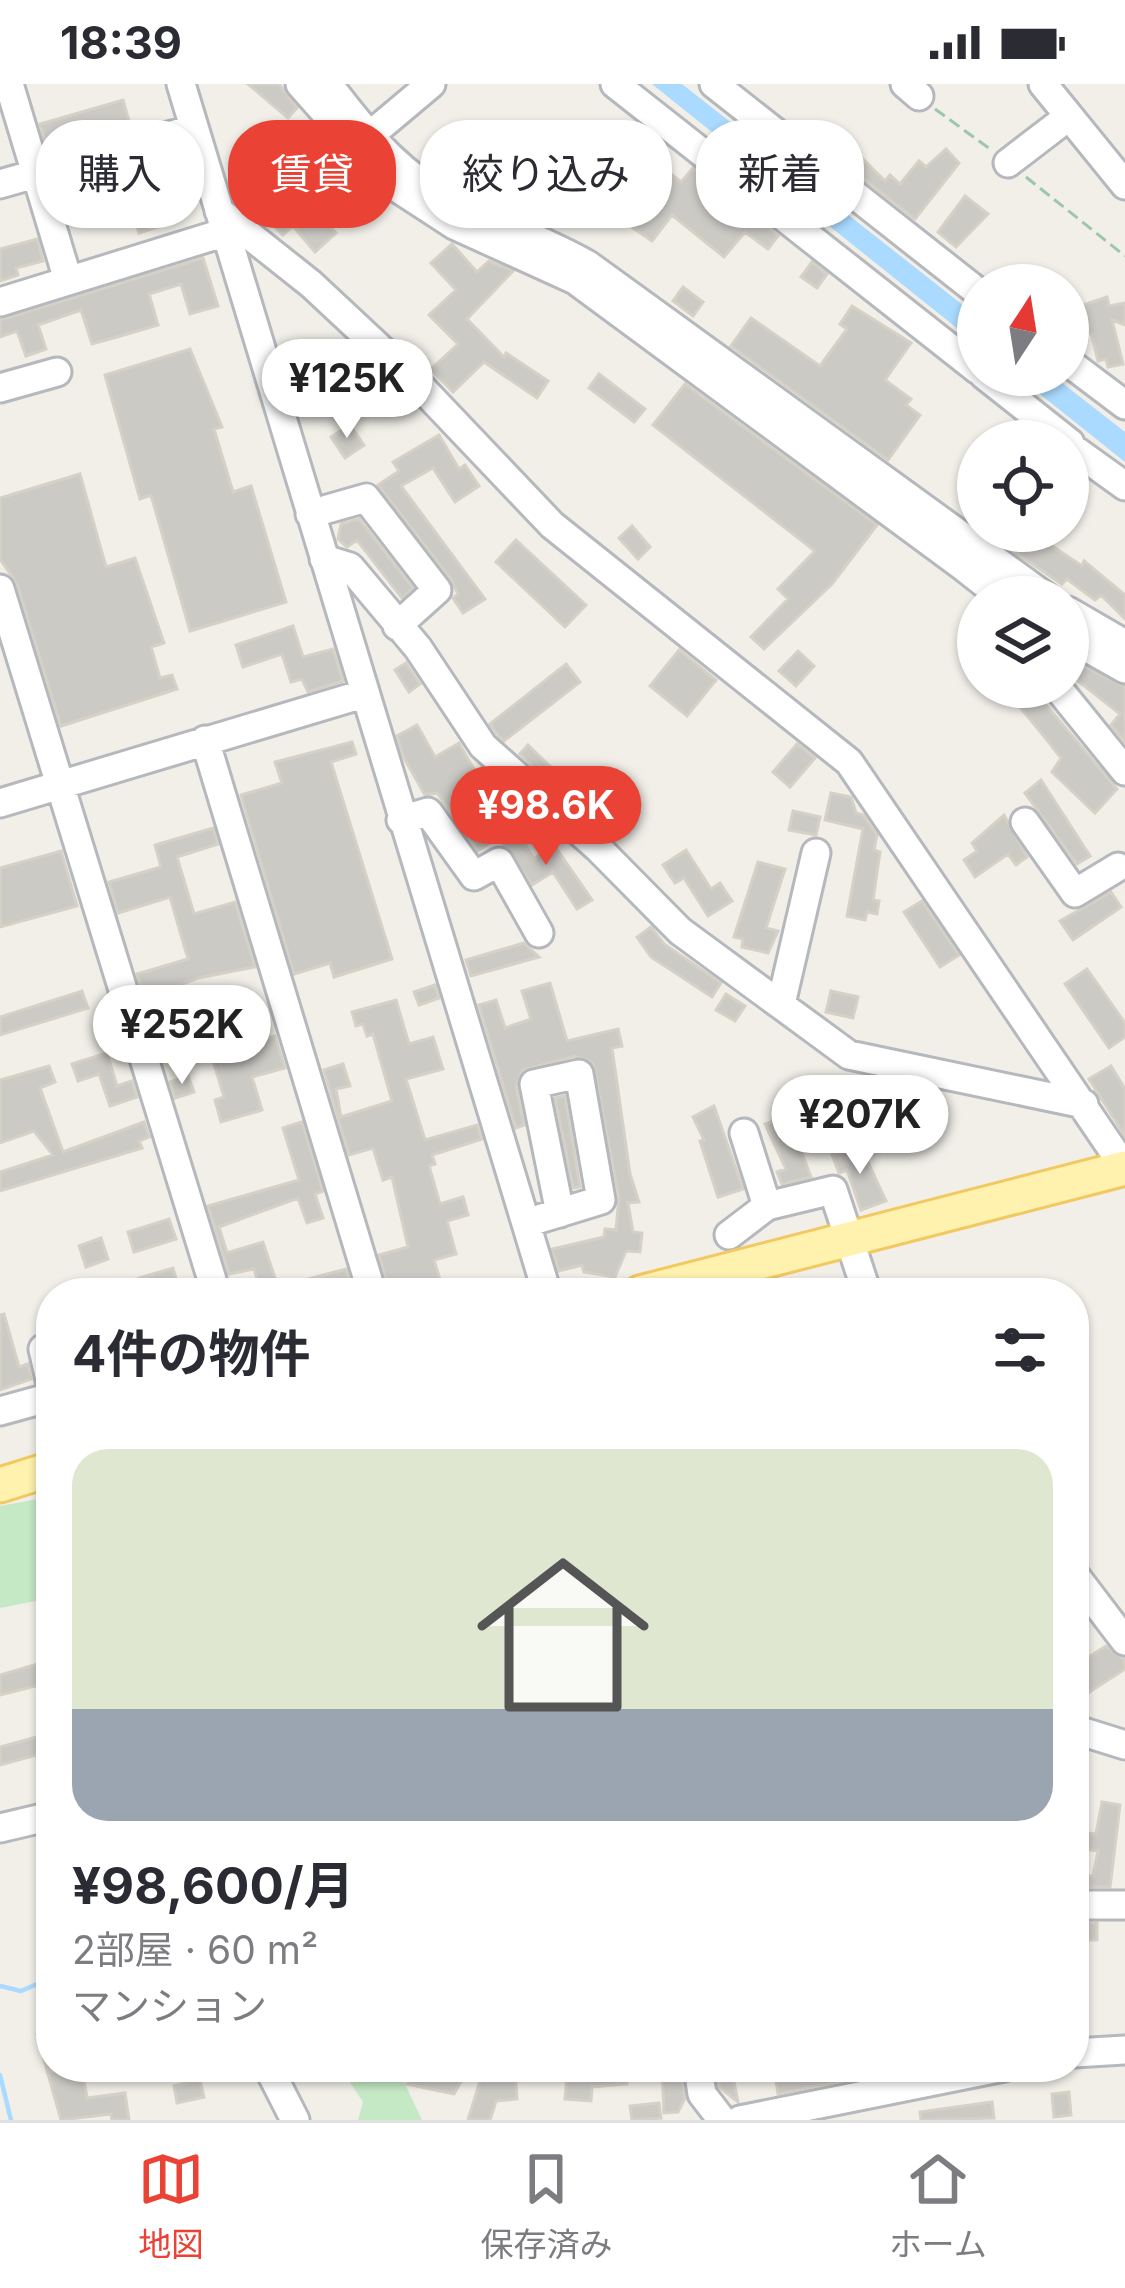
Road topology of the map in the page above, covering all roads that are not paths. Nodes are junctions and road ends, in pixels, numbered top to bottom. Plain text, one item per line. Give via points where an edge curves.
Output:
1 (9, 84) edge
2 (181, 84) edge
3 (300, 84) edge
4 (328, 84) edge
5 (430, 84) edge
6 (615, 84) edge
7 (714, 84) edge
8 (1043, 84) edge
9 (1069, 117) junction
10 (191, 120) edge
11 (338, 120) edge
12 (349, 120) edge
13 (388, 120) edge
14 (204, 162) edge
15 (1008, 163) dead end
16 (396, 166) edge
17 (36, 172) joint
18 (0, 184) edge
19 (1125, 185) edge
20 (222, 221) junction
21 (53, 228) edge
22 (957, 275) edge
23 (68, 280) junction
24 (0, 302) edge
25 (957, 354) edge
26 (57, 372) dead end
27 (1089, 378) edge
28 (0, 388) edge
29 (1010, 396) edge
30 (1125, 406) edge
31 (1039, 420) edge
32 (1089, 459) edge
33 (1125, 486) edge
34 (310, 514) junction
35 (957, 535) edge
36 (978, 552) edge
37 (324, 559) junction
38 (1014, 576) edge
39 (0, 590) edge
40 (1089, 623) edge
41 (397, 626) junction
42 (1125, 644) edge
43 (1089, 649) edge
44 (1125, 669) edge
45 (363, 694) junction
46 (1074, 708) edge
47 (205, 740) junction
48 (1125, 771) edge
49 (57, 785) junction
50 (0, 803) edge
51 (401, 820) junction
52 (1025, 822) dead end
53 (816, 853) dead end
54 (1123, 867) edge
55 (539, 933) dead end
56 (782, 1004) junction
57 (1084, 1104) junction
58 (744, 1133) dead end
59 (1125, 1168) edge
60 (767, 1206) junction
61 (560, 1214) junction
62 (526, 1223) junction
63 (729, 1235) dead end
64 (850, 1238) junction
65 (211, 1278) edge
66 (367, 1278) edge
67 (542, 1278) edge
68 (721, 1278) edge
69 (863, 1278) edge
70 (36, 1401) edge
71 (0, 1411) edge
72 (36, 1477) edge
73 (0, 1485) edge
74 (1089, 1594) edge
75 (1125, 1641) edge
76 (1089, 1734) edge
77 (1125, 1745) edge
78 (36, 1820) edge
79 (0, 1828) edge
80 (1089, 1905) edge
81 (1125, 1905) edge
82 (1125, 2050) edge
83 (1089, 2052) edge
84 (276, 2082) edge
85 (700, 2082) edge
86 (929, 2082) edge
87 (296, 2120) edge
88 (722, 2120) edge
89 (740, 2120) edge

1 - 17 street
2 - 10 street
3 - 11 street
4 - 12 street
5 - 13 street
6 - 25 street
7 - 22 street
8 - 9 street
9 - 15 street
9 - 19 street
14 - 20 street
16 - 35 street via 587,265 888,477
17 - 18 street
20 - 23 street
20 - 34 street
20 - 57 street via 311,284 552,525 849,762
21 - 23 street
23 - 24 street
26 - 28 street
27 - 30 street
29 - 31 street
32 - 33 street
34 - 37 street
34 - 41 street via 365,497 418,564 437,590
36 - 38 street
37 - 41 street via 350,567
37 - 45 street
39 - 49 street
40 - 42 street
41 - 56 street via 483,746 680,931
43 - 44 street
45 - 47 street
45 - 51 street
46 - 48 street
47 - 49 street
47 - 66 street
49 - 50 street
49 - 65 street
51 - 55 street via 428,812 474,876 499,862
51 - 62 street
52 - 54 street via 1076,893
53 - 56 street
56 - 57 street via 849,1055
57 - 59 street
58 - 60 street
59 - 64 main road
60 - 63 street
60 - 64 street via 833,1190
61 - 61 street via 534,1084 579,1074 601,1200
61 - 62 street
62 - 67 street
64 - 68 main road
64 - 69 street
70 - 71 street
72 - 73 main road
74 - 75 street
76 - 77 street
78 - 79 street
80 - 81 street
82 - 83 street
84 - 87 street
85 - 88 street
86 - 89 street

